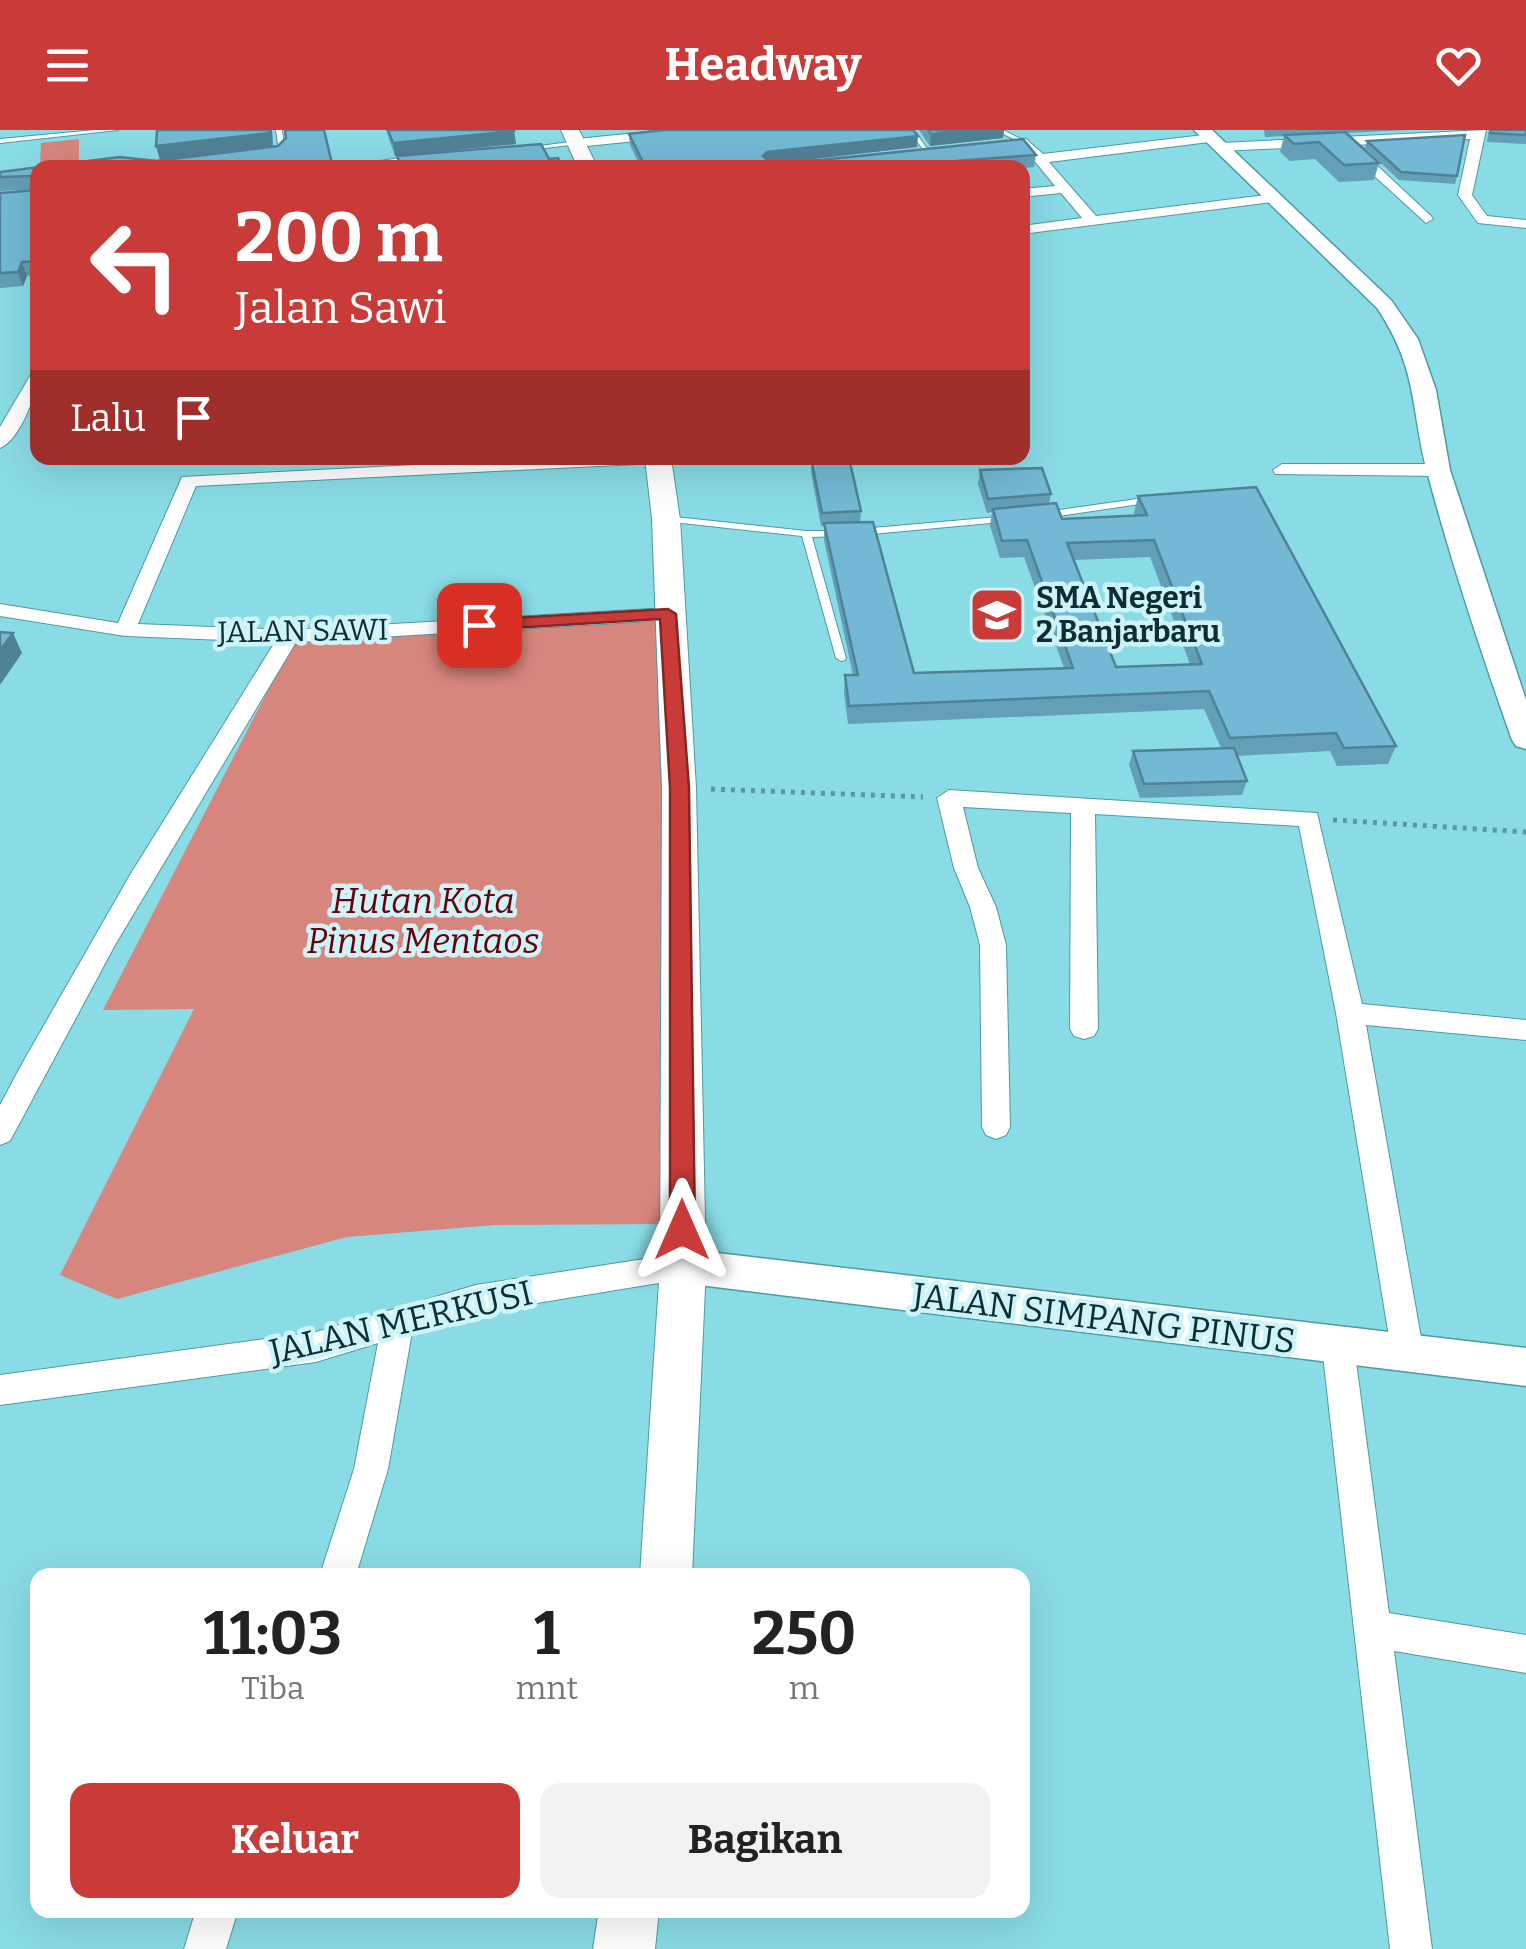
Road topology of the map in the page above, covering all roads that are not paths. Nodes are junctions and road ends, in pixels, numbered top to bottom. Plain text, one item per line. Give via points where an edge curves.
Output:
1 (115, 130) edge
2 (279, 130) edge
3 (704, 130) edge
4 (923, 130) edge
5 (998, 130) edge
6 (912, 131) edge
7 (1480, 133) edge
8 (1394, 134) edge
9 (573, 137) edge
10 (1212, 138) edge
11 (1344, 140) junction
12 (0, 141) edge
13 (1026, 142) junction
14 (522, 148) edge
15 (968, 148) edge
16 (948, 150) edge
17 (928, 152) junction
18 (909, 154) edge
19 (258, 157) edge
20 (430, 157) edge
21 (1038, 158) junction
22 (398, 160) edge
23 (584, 160) edge
24 (1064, 189) junction
25 (1030, 192) edge
26 (1276, 198) junction
27 (1426, 219) dead end
28 (1091, 220) junction
29 (1526, 224) edge
30 (1030, 229) edge
31 (30, 390) edge
32 (0, 444) edge
33 (205, 465) edge
34 (517, 465) edge
35 (659, 465) edge
36 (1282, 470) dead end
37 (1438, 470) junction
38 (195, 481) junction
39 (1137, 502) edge
40 (1038, 516) edge
41 (1022, 517) edge
42 (666, 519) junction
43 (806, 534) junction
44 (0, 610) edge
45 (668, 614) junction
46 (125, 630) junction
47 (290, 636) junction
48 (841, 658) dead end
49 (1526, 740) edge
50 (1083, 808) junction
51 (1350, 1013) junction
52 (1084, 1029) dead end
53 (1526, 1030) edge
54 (996, 1127) dead end
55 (0, 1133) edge
56 (683, 1266) junction
57 (398, 1323) junction
58 (1338, 1346) junction
59 (1408, 1355) junction
60 (1526, 1367) edge
61 (0, 1390) edge
62 (340, 1568) edge
63 (666, 1568) edge
64 (1372, 1630) junction
65 (1526, 1654) edge
66 (215, 1918) edge
67 (628, 1918) edge
68 (205, 1949) edge
69 (624, 1949) edge
70 (1411, 1949) edge

1 - 12 lane
2 - 19 lane via 282,152
3 - 9 street
4 - 6 lane
5 - 13 lane
6 - 17 lane
7 - 8 street
7 - 29 street via 1465,195 1483,220
8 - 11 street
9 - 14 lane
9 - 23 main road
10 - 11 street
10 - 21 street
10 - 26 street
11 - 27 street
13 - 15 street
13 - 21 street
16 - 17 street
17 - 18 street
20 - 22 lane
21 - 24 street
24 - 25 street
24 - 28 street
26 - 28 street
26 - 37 street via 1384,304 1408,339 1425,390
28 - 30 street
31 - 32 street
33 - 38 street
34 - 38 street
35 - 42 main road
36 - 37 street
37 - 49 street
38 - 46 street
39 - 40 lane
41 - 43 lane
42 - 43 lane
42 - 45 main road
43 - 48 lane
44 - 46 street, JALAN SAWI
45 - 47 street, JALAN SAWI
45 - 56 main road via 679,788
46 - 47 street, JALAN SAWI
47 - 55 street via 186,802
50 - 51 street via 1309,818
50 - 52 street
50 - 54 street via 949,798 993,944
51 - 53 street
51 - 59 street
56 - 57 street, JALAN MERKUSI via 476,1300
56 - 58 street, JALAN SIMPANG PINUS
56 - 63 main road
57 - 61 street, JALAN MERKUSI via 316,1347
57 - 62 street via 372,1468
58 - 59 street, JALAN SIMPANG PINUS
58 - 64 street
59 - 60 street, JALAN SIMPANG PINUS
64 - 65 street
64 - 70 street
66 - 68 street
67 - 69 main road

